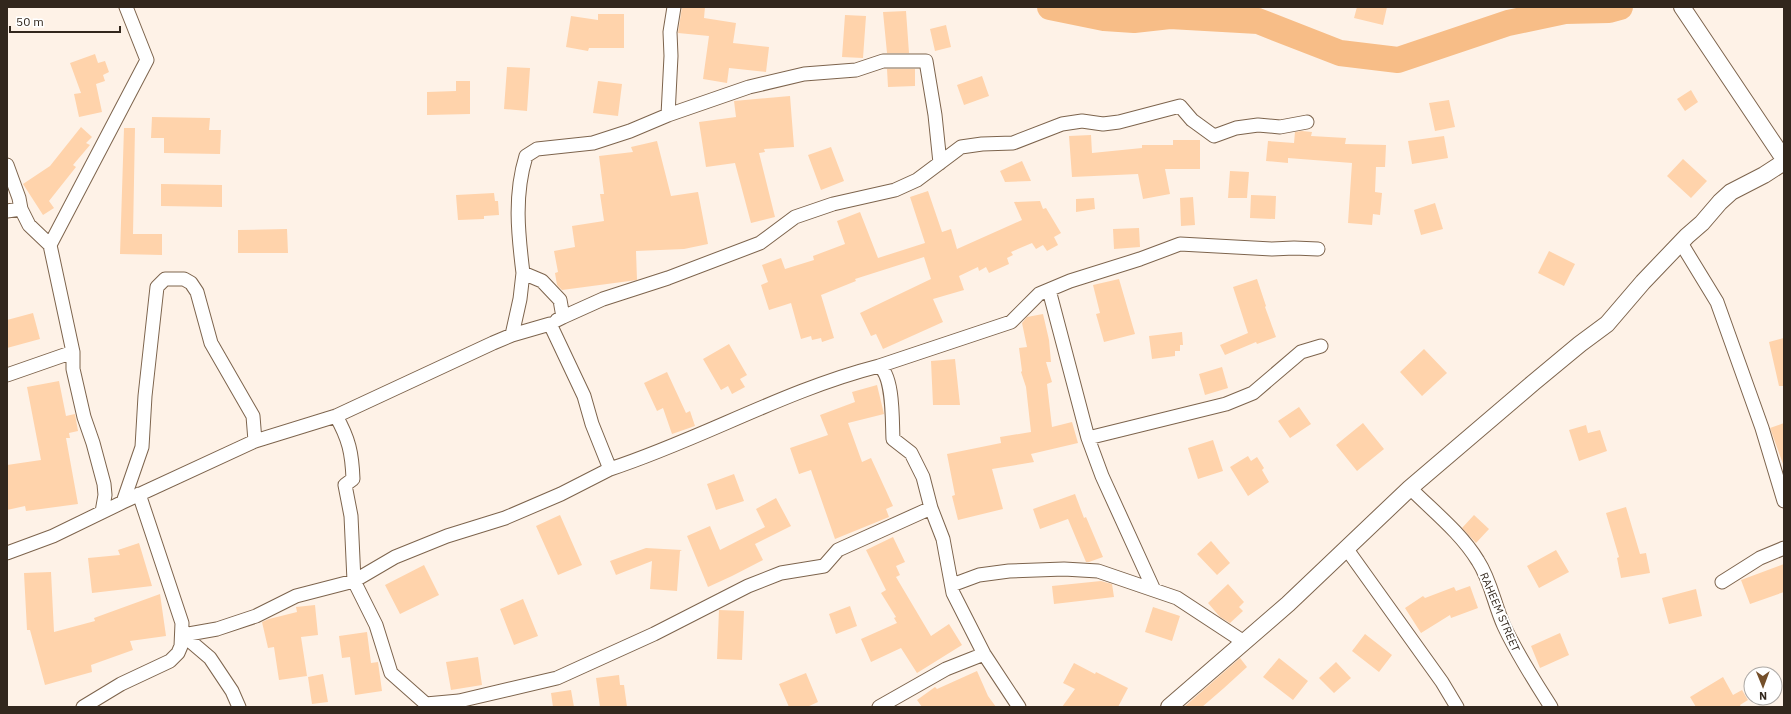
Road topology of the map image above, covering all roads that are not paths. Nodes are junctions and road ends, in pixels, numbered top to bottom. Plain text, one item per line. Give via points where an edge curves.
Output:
1 (126, 7) edge
2 (674, 7) edge
3 (1682, 7) edge
4 (668, 115) junction
5 (1307, 122) dead end
6 (1784, 160) edge
7 (940, 162) junction
8 (7, 165) edge
9 (21, 209) junction
10 (7, 211) edge
11 (1681, 243) junction
12 (50, 245) junction
13 (1318, 249) dead end
14 (523, 273) junction
15 (1049, 290) junction
16 (563, 317) junction
17 (550, 324) junction
18 (512, 335) junction
19 (1321, 346) dead end
20 (73, 352) junction
21 (879, 366) junction
22 (7, 375) edge
23 (336, 416) junction
24 (1088, 438) junction
25 (255, 441) junction
26 (610, 469) junction
27 (1410, 488) junction
28 (139, 494) junction
29 (1784, 501) edge
30 (123, 502) junction
31 (931, 508) junction
32 (102, 512) junction
33 (1346, 548) junction
34 (1784, 548) edge
35 (7, 553) edge
36 (354, 580) junction
37 (1722, 582) dead end
38 (952, 585) junction
39 (1154, 590) junction
40 (183, 635) junction
41 (1244, 642) junction
42 (984, 654) junction
43 (427, 705) edge
44 (84, 707) edge
45 (239, 707) edge
46 (879, 707) edge
47 (1019, 707) edge
48 (1169, 707) edge
49 (1457, 707) edge
50 (1551, 707) edge

1 - 12 street via 146,60
2 - 4 street via 670,32
3 - 6 street
4 - 7 street via 749,87 804,74 856,70 883,61 926,61
4 - 14 street via 593,143 537,149 526,156 520,175 517,224
5 - 7 street via 1280,127 1258,125 1236,128 1214,136 1192,120 1180,106 1119,122 1103,124 1082,121 1062,124 1013,143 961,147
6 - 11 street via 1764,175 1731,192
7 - 16 street via 917,180 895,190 833,204 795,217 760,243 604,299
8 - 9 street
9 - 10 street
9 - 12 street via 29,225
11 - 27 street via 1607,324 1538,378
11 - 29 street via 1717,302 1762,428
12 - 20 street
13 - 15 street via 1180,244
14 - 16 street via 542,281 560,300
14 - 18 street
15 - 21 street via 1039,294 1011,322
15 - 24 street
16 - 17 street
17 - 18 street
17 - 26 street via 584,396
18 - 23 street
19 - 24 street via 1301,352 1253,393 1226,404
20 - 22 street
20 - 32 street via 73,369 84,416 104,484
21 - 26 street via 791,396 646,457
21 - 31 street via 887,377 894,439 911,453 923,477
23 - 25 street
23 - 36 street via 345,431 352,453 353,479 345,485 351,516
24 - 39 street via 1102,476
25 - 28 street
25 - 30 street via 253,416 211,343 197,292 192,283 184,279 165,279 157,287 142,447
26 - 36 street via 562,494 505,518 447,536 395,558
27 - 33 street
27 - 50 street, RAHEEM STREET via 1462,539 1478,561 1490,584 1503,624
28 - 30 street
28 - 40 street via 182,623
30 - 32 street
31 - 38 street via 943,539
31 - 43 street via 838,550 824,566 781,573 748,586 654,634 557,678 459,701
32 - 35 street via 53,536
33 - 41 street
33 - 49 street via 1442,682
34 - 37 street via 1760,558
36 - 40 street via 296,596 256,616 217,629
36 - 43 street via 376,624 391,673
38 - 39 street via 979,575 1064,569 1098,571
38 - 42 street via 953,593
39 - 41 street via 1176,598
40 - 44 street via 178,653 170,661 121,684
40 - 45 street via 210,658 232,691
41 - 48 street
42 - 46 street via 946,669
42 - 47 street

